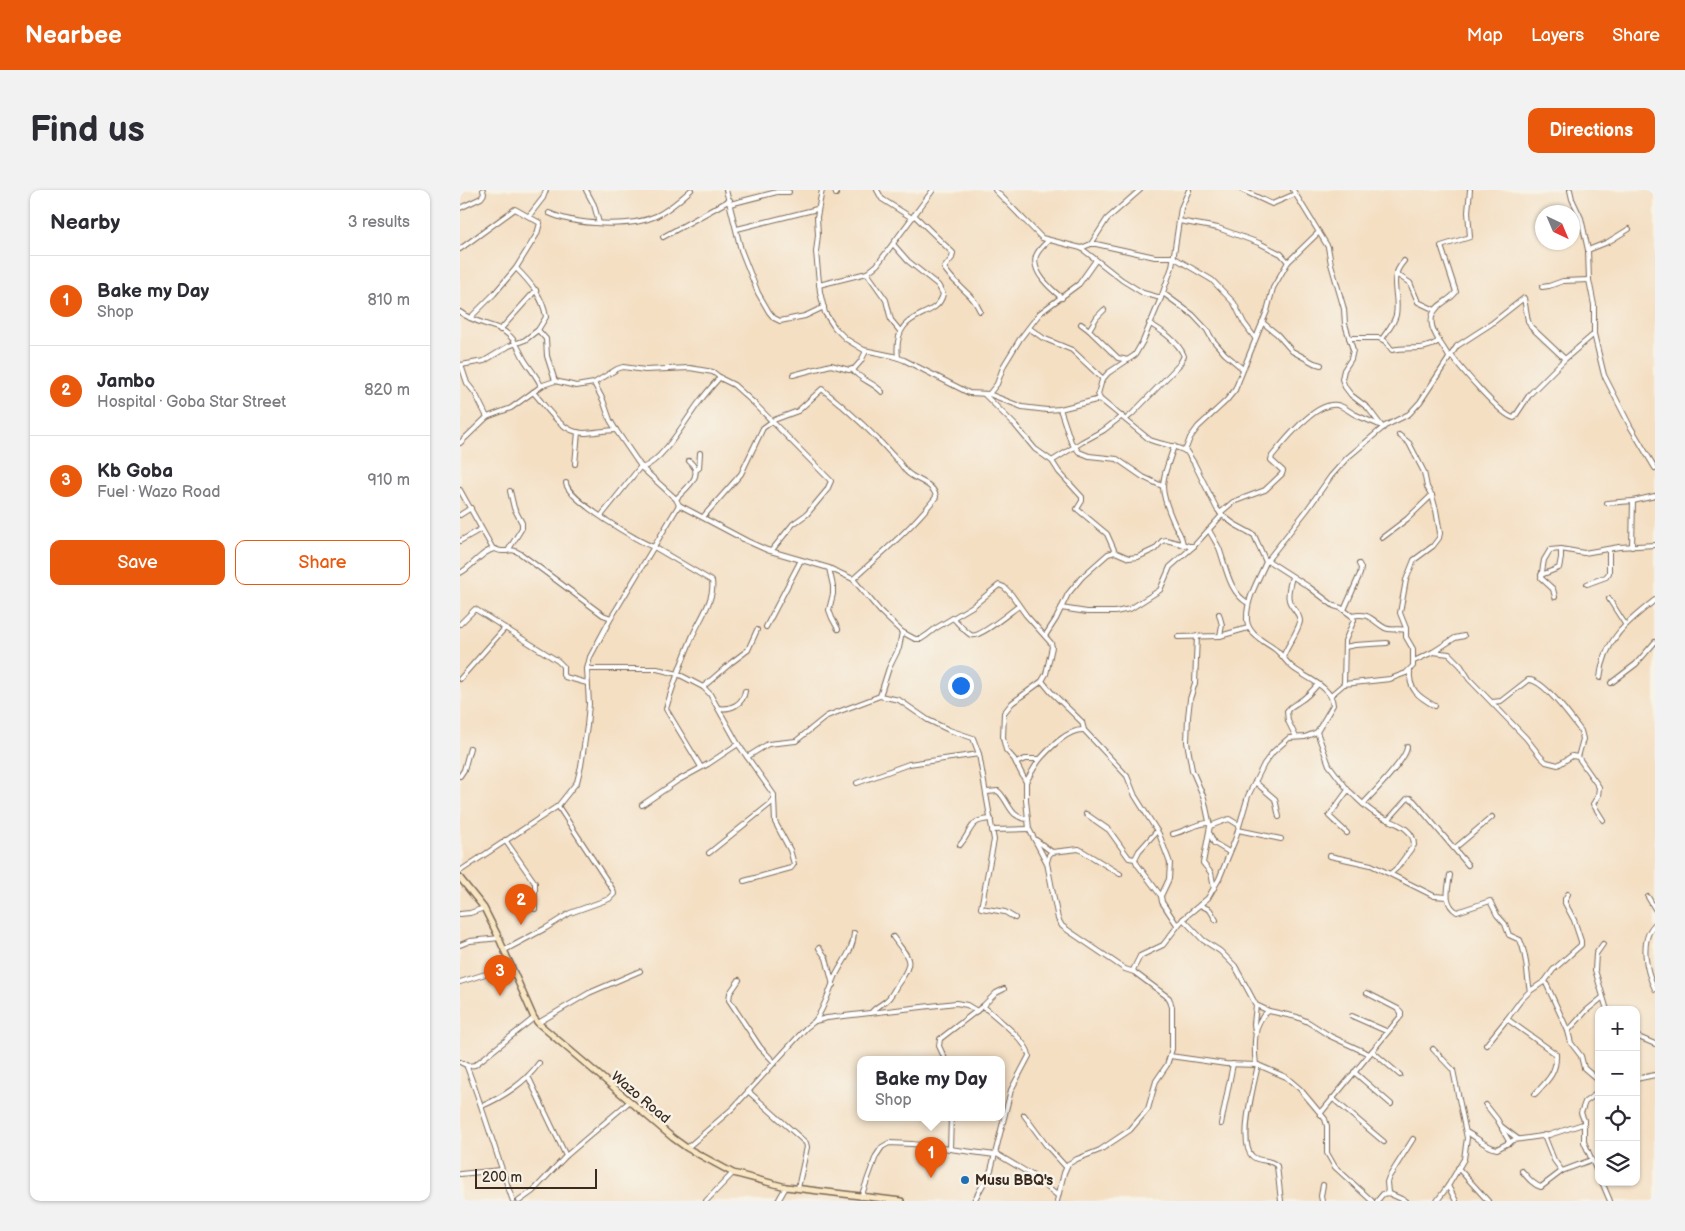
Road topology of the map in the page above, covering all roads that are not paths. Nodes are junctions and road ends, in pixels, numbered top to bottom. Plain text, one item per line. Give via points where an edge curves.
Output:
1 (483, 190) edge
2 (546, 190) edge
3 (586, 190) edge
4 (691, 190) edge
5 (726, 190) edge
6 (822, 190) edge
7 (877, 190) edge
8 (933, 190) edge
9 (995, 190) edge
10 (1140, 190) edge
11 (1189, 190) edge
12 (1242, 190) edge
13 (1470, 190) edge
14 (1570, 190) edge
15 (789, 192) dead end
16 (1294, 192) edge
17 (730, 202) junction
18 (460, 208) edge
19 (817, 210) junction
20 (548, 212) dead end
21 (529, 216) junction
22 (913, 216) junction
23 (1178, 221) junction
24 (599, 223) junction
25 (737, 228) junction
26 (1629, 229) dead end
27 (1319, 232) junction
28 (663, 237) dead end
29 (1048, 241) junction
30 (893, 244) junction
31 (1091, 244) junction
32 (1081, 248) junction
33 (460, 249) edge
34 (1588, 250) junction
35 (1173, 257) junction
36 (1096, 260) junction
37 (1404, 261) dead end
38 (1288, 262) junction
39 (516, 268) junction
40 (867, 273) junction
41 (1396, 274) junction
42 (1589, 280) junction
43 (819, 285) junction
44 (1542, 287) dead end
45 (536, 290) junction
46 (1163, 293) junction
47 (1062, 298) junction
48 (1161, 298) junction
49 (824, 307) junction
50 (1104, 310) dead end
51 (1435, 310) junction
52 (980, 311) dead end
53 (460, 312) edge
54 (470, 318) junction
55 (1262, 322) junction
56 (1149, 323) junction
57 (1081, 324) dead end
58 (1029, 328) junction
59 (500, 330) junction
60 (538, 330) junction
61 (1089, 330) junction
62 (900, 331) junction
63 (1594, 334) junction
64 (1255, 338) junction
65 (1349, 338) junction
66 (1382, 339) junction
67 (1439, 341) junction
68 (517, 344) junction
69 (866, 351) junction
70 (1450, 356) junction
71 (898, 358) junction
72 (1565, 359) junction
73 (1130, 360) junction
74 (460, 365) edge
75 (1321, 365) dead end
76 (1243, 368) junction
77 (852, 369) junction
78 (793, 375) dead end
79 (720, 377) junction
80 (1103, 379) junction
81 (555, 381) junction
82 (594, 383) junction
83 (541, 386) junction
84 (533, 392) junction
85 (882, 392) dead end
86 (986, 394) junction
87 (1100, 399) junction
88 (1060, 409) junction
89 (487, 417) junction
90 (1124, 418) junction
91 (772, 422) junction
92 (1382, 427) junction
93 (616, 430) junction
94 (578, 432) junction
95 (1399, 435) dead end
96 (460, 443) edge
97 (1174, 446) junction
98 (1074, 447) junction
99 (1185, 451) junction
100 (700, 453) dead end
101 (1052, 461) junction
102 (689, 462) dead end
103 (575, 464) dead end
104 (642, 467) junction
105 (1655, 468) edge
106 (696, 470) junction
107 (566, 483) dead end
108 (1162, 486) junction
109 (460, 490) edge
110 (510, 491) dead end
111 (1432, 495) junction
112 (1655, 496) edge
113 (676, 500) junction
114 (1634, 501) junction
115 (1607, 503) dead end
116 (679, 505) junction
117 (470, 508) junction
118 (1221, 514) junction
119 (460, 515) edge
120 (602, 516) junction
121 (703, 517) junction
122 (481, 529) junction
123 (1209, 530) junction
124 (1382, 538) dead end
125 (460, 541) edge
126 (1182, 544) junction
127 (1655, 545) edge
128 (1194, 546) junction
129 (654, 547) junction
130 (1632, 547) junction
131 (493, 549) junction
132 (509, 549) junction
133 (1561, 549) junction
134 (1609, 549) junction
135 (772, 550) junction
136 (1115, 552) junction
137 (801, 560) junction
138 (1266, 561) junction
139 (1359, 564) dead end
140 (829, 568) junction
141 (460, 573) edge
142 (1541, 575) junction
143 (1292, 577) junction
144 (853, 578) junction
145 (1586, 584) dead end
146 (1555, 597) dead end
147 (1609, 599) dead end
148 (1655, 600) edge
149 (1248, 603) junction
150 (1019, 606) junction
151 (1061, 608) junction
152 (1344, 610) junction
153 (1219, 614) dead end
154 (1352, 616) junction
155 (611, 618) junction
156 (953, 618) junction
157 (460, 624) edge
158 (1625, 624) junction
159 (505, 628) junction
160 (766, 628) dead end
161 (1248, 628) junction
162 (838, 629) dead end
163 (758, 630) dead end
164 (1406, 630) junction
165 (902, 632) junction
166 (1045, 636) junction
167 (1197, 636) junction
168 (1220, 636) junction
169 (1464, 636) dead end
170 (1178, 637) dead end
171 (1655, 642) edge
172 (1387, 643) dead end
173 (1345, 647) junction
174 (1433, 652) junction
175 (1283, 657) junction
176 (1414, 661) junction
177 (587, 669) junction
178 (1410, 670) junction
179 (678, 674) junction
180 (1600, 678) dead end
181 (460, 679) edge
182 (1042, 681) junction
183 (587, 683) junction
184 (1612, 683) dead end
185 (1318, 684) junction
186 (1344, 684) junction
187 (703, 687) junction
188 (745, 691) dead end
189 (1331, 695) junction
190 (880, 696) junction
191 (1492, 702) junction
192 (1435, 706) dead end
193 (718, 708) junction
194 (1084, 730) junction
195 (1317, 732) junction
196 (1296, 737) junction
197 (738, 744) junction
198 (1406, 747) dead end
199 (470, 748) dead end
200 (979, 754) junction
201 (747, 757) junction
202 (1578, 757) junction
203 (1040, 759) junction
204 (1016, 763) junction
205 (701, 767) junction
206 (460, 776) edge
207 (1026, 782) junction
208 (1255, 782) junction
209 (856, 783) dead end
210 (1348, 791) junction
211 (987, 792) junction
212 (774, 799) junction
213 (1363, 804) junction
214 (642, 805) dead end
215 (558, 806) junction
216 (1086, 814) dead end
217 (1279, 816) dead end
218 (1492, 817) dead end
219 (991, 819) junction
220 (1028, 819) junction
221 (1388, 820) junction
222 (1602, 820) dead end
223 (1210, 824) junction
224 (1238, 828) junction
225 (1030, 829) junction
226 (992, 830) junction
227 (1157, 831) junction
228 (1347, 833) dead end
229 (1173, 834) dead end
230 (1210, 834) junction
231 (1281, 839) dead end
232 (505, 840) junction
233 (1036, 840) junction
234 (960, 845) dead end
235 (1455, 848) junction
236 (1052, 852) junction
237 (1229, 852) junction
238 (709, 853) dead end
239 (1330, 856) dead end
240 (1135, 859) junction
241 (1047, 863) junction
242 (1468, 865) dead end
243 (460, 871) edge
244 (1120, 874) dead end
245 (1390, 874) junction
246 (1450, 875) dead end
247 (460, 878) edge
248 (744, 880) dead end
249 (1214, 888) junction
250 (1568, 894) dead end
251 (1161, 896) junction
252 (1447, 897) junction
253 (1648, 897) dead end
254 (1200, 904) junction
255 (484, 908) junction
256 (535, 909) dead end
257 (1655, 909) edge
258 (460, 914) edge
259 (1015, 918) dead end
260 (1183, 919) junction
261 (1216, 920) dead end
262 (1655, 924) edge
263 (1177, 925) junction
264 (854, 932) dead end
265 (893, 937) dead end
266 (500, 938) junction
267 (1603, 944) dead end
268 (460, 945) edge
269 (820, 948) dead end
270 (505, 950) junction
271 (510, 964) junction
272 (640, 971) dead end
273 (1134, 972) junction
274 (739, 980) dead end
275 (1545, 981) junction
276 (460, 982) edge
277 (833, 985) junction
278 (1004, 989) dead end
279 (1655, 989) edge
280 (1530, 991) junction
281 (1367, 993) dead end
282 (1603, 997) junction
283 (1256, 1005) junction
284 (983, 1006) junction
285 (1606, 1006) edge
286 (977, 1011) junction
287 (1269, 1011) junction
288 (871, 1013) junction
289 (1352, 1016) dead end
290 (534, 1018) junction
291 (1507, 1019) junction
292 (815, 1021) junction
293 (538, 1023) junction
294 (1386, 1031) junction
295 (1568, 1031) junction
296 (1256, 1036) junction
297 (1640, 1038) edge
298 (1486, 1044) dead end
299 (1655, 1044) edge
300 (1433, 1049) dead end
301 (1370, 1052) junction
302 (944, 1056) edge
303 (1170, 1056) junction
304 (460, 1062) edge
305 (539, 1063) dead end
306 (775, 1063) junction
307 (1233, 1064) junction
308 (1257, 1065) junction
309 (468, 1066) junction
310 (1354, 1072) junction
311 (1400, 1075) dead end
312 (1655, 1075) edge
313 (528, 1076) junction
314 (1595, 1078) edge
315 (1640, 1078) edge
316 (749, 1092) junction
317 (1535, 1094) dead end
318 (1595, 1095) edge
319 (1332, 1098) junction
320 (629, 1102) junction
321 (1391, 1104) dead end
322 (1486, 1105) dead end
323 (482, 1106) junction
324 (1005, 1114) edge
325 (1320, 1114) junction
326 (1024, 1115) dead end
327 (951, 1121) edge
328 (1003, 1121) edge
329 (1221, 1124) dead end
330 (1583, 1124) junction
331 (1500, 1126) junction
332 (1466, 1132) junction
333 (1544, 1135) junction
334 (1413, 1139) dead end
335 (1518, 1139) junction
336 (1384, 1142) dead end
337 (1510, 1143) junction
338 (687, 1148) junction
339 (950, 1150) junction
340 (995, 1154) junction
341 (566, 1156) junction
342 (1592, 1160) junction
343 (1066, 1167) junction
344 (1595, 1167) edge
345 (1458, 1168) junction
346 (501, 1170) junction
347 (1522, 1171) dead end
348 (1562, 1171) junction
349 (733, 1172) junction
350 (460, 1174) edge
351 (1323, 1185) dead end
352 (1448, 1186) junction
353 (1604, 1186) edge
354 (786, 1187) junction
355 (798, 1188) junction
356 (1388, 1193) junction
357 (861, 1197) junction
358 (1058, 1199) edge
359 (513, 1201) edge
360 (519, 1201) edge
361 (706, 1201) edge
362 (778, 1201) edge
363 (902, 1201) edge
364 (974, 1201) edge
365 (1281, 1201) edge
366 (1322, 1201) edge
367 (1372, 1201) edge
368 (1377, 1201) edge
369 (1406, 1201) edge
370 (1437, 1201) edge
371 (1456, 1201) edge
372 (1488, 1201) edge
373 (1610, 1201) edge

1 - 18 street via 482,198
2 - 21 street
3 - 24 street
4 - 24 street via 656,216 628,223
5 - 17 street
6 - 19 street
7 - 22 street via 882,199
8 - 22 street
9 - 29 street via 1032,230
10 - 31 street via 1107,219
11 - 23 street
12 - 16 street via 1272,204
13 - 51 street via 1470,237 1441,246 1456,292
14 - 34 street
15 - 17 street
16 - 27 street
17 - 25 street
17 - 28 street
19 - 25 street
19 - 43 street
20 - 24 street via 568,219
21 - 33 street via 515,209
21 - 39 street via 540,223 539,228
22 - 30 street
22 - 52 street via 953,253 944,268 969,293
23 - 35 street
23 - 38 street via 1218,228 1259,243 1281,254
25 - 49 street via 741,250 758,293 774,318 780,321 794,319
26 - 34 street
27 - 38 street
27 - 65 street via 1328,247
29 - 32 street
29 - 47 street via 1036,256 1037,268 1040,276
30 - 40 street
30 - 62 street via 938,285 943,294 938,303
31 - 32 street
31 - 35 street via 1155,257
32 - 36 street
34 - 42 street
35 - 46 street
35 - 64 street via 1212,280 1234,303
36 - 47 street via 1079,284
36 - 48 street via 1129,285
37 - 41 street
38 - 55 street via 1273,288
39 - 45 street
39 - 54 street
40 - 43 street
40 - 62 street via 886,300 891,320
41 - 51 street via 1410,283 1418,302
41 - 66 street via 1395,316
42 - 44 street via 1563,281
42 - 63 street via 1594,305
43 - 49 street
45 - 59 street
45 - 60 street via 546,317
46 - 48 street
46 - 76 street via 1193,315 1226,354
47 - 58 street via 1040,313
48 - 56 street
49 - 69 street via 835,328
50 - 61 street
51 - 67 street via 1432,324
53 - 54 street
54 - 59 street
55 - 64 street
55 - 75 street via 1292,351
56 - 73 street via 1140,346
56 - 90 street via 1167,334 1184,356 1132,414
57 - 61 street
58 - 80 street via 1043,338 1072,350
58 - 86 street via 997,384
59 - 68 street
60 - 68 street
60 - 81 street via 546,338 547,356
61 - 73 street via 1118,358
62 - 71 street
63 - 72 street
63 - 105 street via 1604,375
64 - 76 street
65 - 66 street
65 - 92 street via 1352,356 1342,379 1351,395 1368,408
66 - 67 street via 1392,350 1428,348
67 - 70 street
68 - 74 street via 484,360
68 - 83 street
69 - 71 street
69 - 77 street
70 - 72 street via 1512,418 1530,394
70 - 72 street via 1457,346 1524,298 1530,326
70 - 92 street via 1410,414
71 - 86 street via 969,393
73 - 80 street
74 - 89 street
76 - 99 street via 1235,390 1198,427
77 - 78 street via 831,365
77 - 85 street
79 - 82 street via 713,372 690,368 644,370 623,367
79 - 91 street via 734,385
79 - 104 street via 673,439 658,456
80 - 87 street
81 - 82 street via 576,386
81 - 83 street
82 - 93 street
83 - 84 street
84 - 89 street via 511,408
84 - 94 street via 561,424
86 - 88 street via 1022,407
86 - 101 street via 1035,450
87 - 88 street
87 - 90 street
88 - 98 street
89 - 96 street
90 - 97 street via 1150,440
90 - 98 street
91 - 121 street via 760,432 741,474
91 - 135 street via 831,481 817,502
91 - 144 street via 798,410 822,388 906,472 933,488 936,497 925,512
92 - 118 street via 1338,405 1322,408 1298,426 1272,456 1271,460 1283,471 1282,474 1265,490 1233,502
92 - 138 street via 1331,476
93 - 94 street
93 - 104 street
94 - 103 street
95 - 111 street via 1409,443 1419,459
97 - 99 street
97 - 108 street
98 - 101 street
98 - 108 street via 1089,456 1117,459
99 - 118 street
100 - 106 street
101 - 136 street via 1083,499 1078,510 1107,534
102 - 106 street
104 - 113 street
104 - 120 street
106 - 113 street via 694,480
107 - 120 street via 570,492 585,506
108 - 126 street
109 - 117 street
110 - 132 street via 522,528
111 - 124 street
111 - 164 street via 1440,533 1436,542 1416,557 1409,568 1400,612
112 - 114 street
113 - 116 street
114 - 115 street
114 - 130 street
116 - 121 street
116 - 129 street
117 - 119 street
117 - 122 street
118 - 123 street
118 - 138 street via 1254,535
120 - 129 street
121 - 135 street via 747,541
122 - 125 street
122 - 131 street
123 - 128 street
123 - 149 street via 1237,595
126 - 128 street
126 - 136 street via 1162,541 1155,549 1130,558
127 - 130 street
128 - 151 street via 1170,567 1160,590 1130,609 1087,612
129 - 155 street
129 - 179 street via 712,581 711,595
130 - 134 street
131 - 132 street
131 - 141 street
132 - 155 street via 521,554
133 - 134 street via 1584,553
133 - 142 street via 1548,552
133 - 142 street via 1559,568
134 - 145 street via 1609,574
135 - 137 street
136 - 151 street via 1082,577
137 - 140 street
137 - 160 street
138 - 143 street
138 - 149 street
139 - 152 street via 1360,574
140 - 144 street
140 - 162 street via 833,586 829,610
142 - 146 street via 1555,592
143 - 152 street
143 - 175 street via 1289,600 1300,618 1300,625
144 - 165 street
147 - 158 street
148 - 158 street
149 - 161 street
150 - 156 street via 976,636
150 - 156 street via 999,585
150 - 166 street
151 - 166 street
152 - 154 street
153 - 168 street
154 - 164 street via 1361,614 1387,629
154 - 173 street via 1354,620 1346,634
155 - 177 street
156 - 165 street via 921,638 915,639
157 - 159 street via 475,609
158 - 180 street via 1605,654
159 - 181 street
159 - 183 street via 558,661 563,666 565,677
161 - 168 street
161 - 175 street
163 - 187 street via 748,650
164 - 176 street
165 - 190 street
166 - 182 street via 1052,647
167 - 168 street
167 - 170 street
167 - 223 street via 1187,742 1192,770 1204,798
169 - 174 street
171 - 184 street via 1636,664
172 - 173 street
173 - 186 street
174 - 176 street
174 - 191 street via 1449,654
175 - 185 street
176 - 178 street
177 - 179 street via 646,668
177 - 183 street
178 - 186 street via 1390,679
178 - 192 street via 1413,690
179 - 187 street
179 - 205 street via 666,708
182 - 194 street via 1082,722
182 - 204 street via 1004,713 1003,738 1006,750
183 - 215 street via 589,704 581,766 577,782
185 - 189 street
185 - 196 street via 1287,711
186 - 189 street
187 - 193 street
188 - 193 street via 742,700 731,708
189 - 195 street via 1332,705
190 - 200 street via 899,700 928,720 974,738
190 - 201 street via 827,716 796,741 768,744
191 - 202 street via 1546,762 1558,765 1572,756
191 - 202 street via 1501,701 1528,680 1536,681 1581,731 1583,739
193 - 197 street
194 - 203 street via 1062,739
194 - 227 street via 1127,776 1135,796
195 - 196 street
195 - 210 street via 1329,765
196 - 208 street via 1289,738 1273,752
197 - 201 street
197 - 205 street
198 - 213 street via 1407,752
199 - 206 street
200 - 209 street via 910,764
200 - 211 street
201 - 212 street via 772,790
202 - 222 street via 1599,787 1593,804
203 - 204 street
203 - 207 street
204 - 207 street
205 - 214 street
207 - 220 street
208 - 217 street via 1275,799
208 - 224 street
210 - 213 street
210 - 228 street via 1329,816
211 - 219 street
211 - 220 street via 998,791 1014,814
212 - 238 street
212 - 248 street via 775,822 794,864 791,868
213 - 221 street
215 - 232 street
215 - 270 street via 614,894 609,899 570,913
216 - 240 street via 1109,830 1129,858
218 - 235 street
219 - 226 street
219 - 234 street via 977,820
220 - 225 street
221 - 235 street via 1410,798
221 - 245 street via 1407,830 1415,842 1413,849
223 - 224 street via 1229,819
223 - 229 street via 1196,825
223 - 230 street
224 - 231 street via 1245,833
224 - 237 street
225 - 226 street
225 - 233 street
226 - 259 street via 993,850 981,908 1004,912
227 - 240 street
227 - 251 street via 1170,863
230 - 237 street via 1214,843
230 - 249 street via 1202,863 1211,873
232 - 243 street
232 - 256 street via 535,883
233 - 236 street
233 - 241 street
235 - 242 street
236 - 241 street
236 - 244 street via 1079,849
237 - 249 street
239 - 245 street via 1371,865
240 - 251 street
241 - 273 street via 1062,926
245 - 252 street via 1434,896
246 - 252 street
247 - 255 main road, Wazo Road
249 - 254 street
250 - 275 street via 1565,903 1581,944
251 - 263 street
252 - 280 street via 1457,912 1490,901 1506,924 1508,935 1521,942
253 - 257 street
254 - 260 street
254 - 261 street via 1210,910
255 - 258 street
255 - 266 main road, Wazo Road
260 - 263 street
260 - 283 street via 1202,940 1231,962
262 - 279 street via 1648,934 1646,968
263 - 273 street via 1163,945 1140,956
264 - 277 street via 853,944
265 - 288 street via 910,964 888,998
266 - 268 street via 470,940
266 - 270 main road, Wazo Road
267 - 282 street via 1596,954 1595,970
269 - 277 street
270 - 271 main road, Wazo Road
271 - 276 street
271 - 290 main road, Wazo Road
272 - 293 street via 589,993
273 - 303 street via 1170,998
274 - 306 street via 729,1000 760,1047
275 - 280 street
275 - 295 street
277 - 292 street
278 - 284 street
280 - 291 street
281 - 294 street via 1401,1012 1400,1018
282 - 285 street
282 - 295 street via 1586,1010
283 - 287 street
283 - 296 street
284 - 286 street
284 - 324 street via 1029,1051 1011,1090
286 - 288 street via 956,1003
286 - 302 street via 940,1039
287 - 296 street via 1262,1017
287 - 301 street via 1297,1017 1330,1036
288 - 292 street
289 - 294 street
290 - 293 main road, Wazo Road
290 - 309 street via 476,1064
291 - 298 street
291 - 317 street via 1556,1054 1556,1067
292 - 306 street
293 - 320 main road, Wazo Road
294 - 301 street
295 - 314 street via 1584,1068
296 - 308 street
297 - 299 street
300 - 332 street via 1453,1070
301 - 310 street
301 - 311 street
303 - 307 street
303 - 343 street via 1156,1081 1148,1109 1130,1130
304 - 309 street
305 - 313 street
306 - 316 street
307 - 308 street
307 - 329 street
308 - 325 street via 1286,1077
308 - 365 street via 1246,1124 1247,1145 1254,1158 1277,1166
309 - 323 street
310 - 319 street
310 - 321 street
312 - 315 street
313 - 323 street via 496,1100
313 - 341 street
316 - 338 street
316 - 355 street via 806,1143
318 - 330 street via 1585,1102 1581,1113
319 - 325 street
319 - 336 street
320 - 338 main road, Wazo Road
320 - 341 street
322 - 331 street
323 - 346 street
325 - 367 street via 1327,1126 1326,1146 1330,1160
326 - 343 street
327 - 339 street
328 - 340 street
330 - 333 street
330 - 342 street via 1584,1142
331 - 335 street
331 - 337 street
332 - 337 street via 1495,1149
332 - 345 street via 1464,1159
333 - 335 street
333 - 348 street
334 - 356 street via 1390,1177
335 - 337 street
338 - 349 main road, Wazo Road
339 - 340 street
339 - 357 street via 889,1143 876,1156
340 - 358 street via 1032,1175
340 - 364 street via 988,1178
341 - 360 street
342 - 344 street
342 - 348 street
343 - 358 street
345 - 352 street
345 - 372 street
346 - 350 street
346 - 359 street
347 - 348 street via 1541,1186
349 - 354 main road, Wazo Road
349 - 361 street
351 - 366 street
352 - 370 street
352 - 371 street
353 - 373 street
354 - 355 main road, Wazo Road
354 - 362 street
355 - 357 main road, Wazo Road
356 - 368 street
356 - 369 street
357 - 363 main road, Wazo Road

